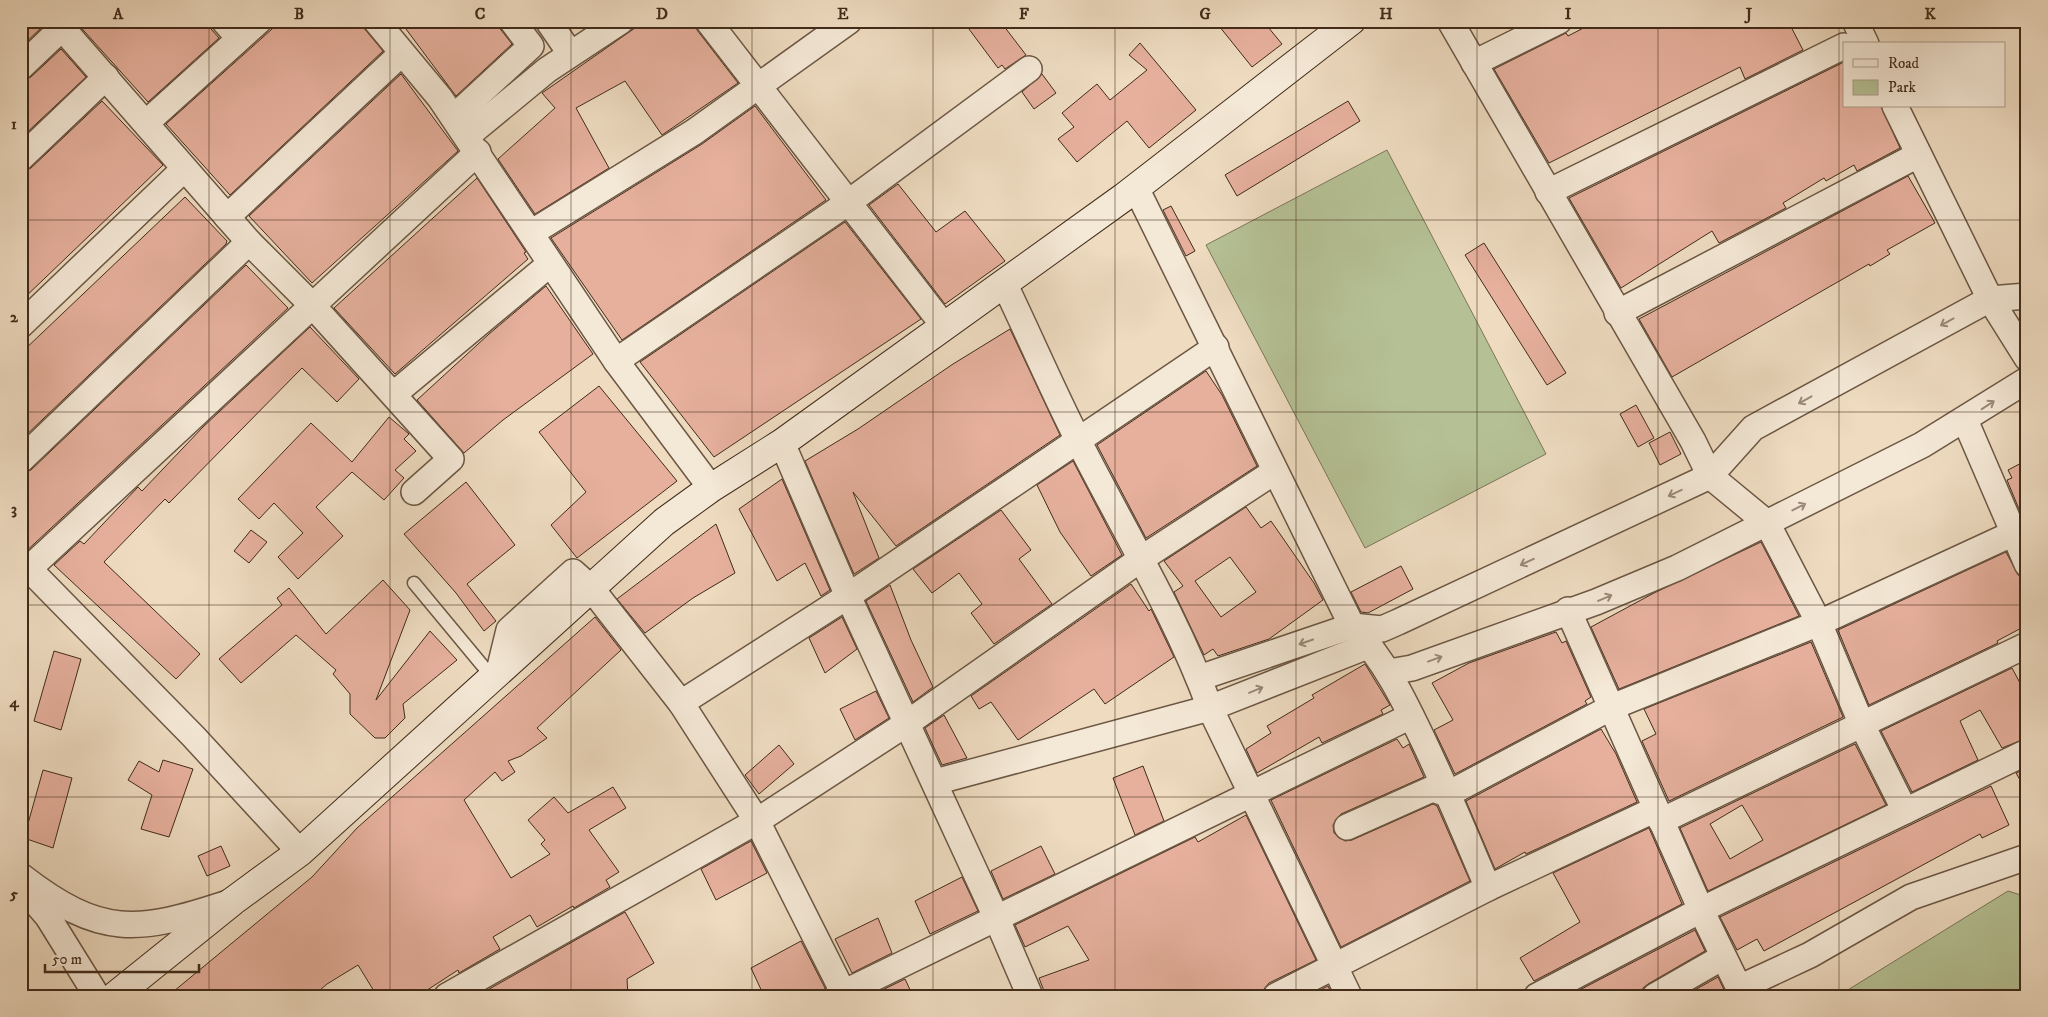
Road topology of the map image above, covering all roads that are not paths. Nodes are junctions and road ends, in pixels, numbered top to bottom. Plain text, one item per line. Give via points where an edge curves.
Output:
1 (259, 21) edge
2 (376, 21) edge
3 (512, 21) edge
4 (548, 21) edge
5 (621, 21) edge
6 (708, 21) edge
7 (849, 21) edge
8 (1350, 21) edge
9 (1450, 21) edge
10 (1560, 21) edge
11 (59, 24) edge
12 (232, 30) edge
13 (1843, 44) edge
14 (530, 46) junction
15 (570, 53) junction
16 (401, 54) junction
17 (1474, 63) junction
18 (21, 67) edge
19 (1029, 69) dead end
20 (106, 77) junction
21 (760, 87) junction
22 (1896, 108) edge
23 (146, 123) junction
24 (466, 135) junction
25 (1918, 155) junction
26 (21, 158) edge
27 (184, 169) junction
28 (1136, 188) junction
29 (1548, 192) junction
30 (849, 202) junction
31 (227, 217) junction
32 (531, 233) junction
33 (249, 242) junction
34 (550, 264) junction
35 (1004, 283) junction
36 (2027, 296) edge
37 (1990, 299) junction
38 (313, 306) junction
39 (1618, 313) junction
40 (21, 325) edge
41 (944, 326) junction
42 (1216, 347) junction
43 (2027, 358) edge
44 (616, 361) junction
45 (2027, 380) edge
46 (394, 394) junction
47 (1965, 420) junction
48 (1077, 439) junction
49 (782, 443) junction
50 (21, 460) edge
51 (1274, 472) junction
52 (1710, 476) junction
53 (711, 488) junction
54 (414, 492) dead end
55 (1767, 523) junction
56 (2020, 530) edge
57 (1141, 559) junction
58 (2027, 564) edge
59 (25, 572) edge
60 (414, 583) dead end
61 (591, 588) junction
62 (848, 596) junction
63 (1568, 610) junction
64 (1819, 622) junction
65 (1352, 626) junction
66 (1370, 645) junction
67 (2027, 645) edge
68 (1389, 672) junction
69 (496, 674) junction
70 (1199, 678) junction
71 (681, 703) junction
72 (1612, 707) junction
73 (1210, 708) junction
74 (1411, 716) junction
75 (906, 724) junction
76 (1862, 725) junction
77 (2027, 752) edge
78 (935, 782) junction
79 (1252, 792) junction
80 (1448, 794) junction
81 (1905, 811) junction
82 (1659, 815) junction
83 (757, 821) junction
84 (1347, 827) dead end
85 (300, 852) junction
86 (2027, 857) edge
87 (21, 876) edge
88 (21, 885) edge
89 (1488, 888) junction
90 (233, 901) junction
91 (1702, 910) junction
92 (996, 917) junction
93 (1723, 957) junction
94 (1335, 966) junction
95 (461, 992) edge
96 (1743, 992) edge
97 (841, 995) edge
98 (97, 996) edge
99 (115, 996) edge
100 (1030, 996) edge
101 (1276, 996) edge
102 (1350, 996) edge
103 (1537, 996) edge
104 (1656, 996) edge

1 - 12 street
2 - 16 street
3 - 14 street
4 - 15 street
5 - 15 street
6 - 21 street
7 - 21 street
8 - 28 main road
9 - 17 street
10 - 17 street
11 - 18 street
11 - 20 street
12 - 23 street
13 - 29 street
14 - 15 street
14 - 24 street
15 - 24 street
16 - 24 street via 440,98
16 - 31 street
17 - 29 street
19 - 30 street
20 - 23 street
20 - 26 street
21 - 30 street
21 - 32 street
22 - 25 street
23 - 27 street
24 - 32 street
24 - 38 street
25 - 37 street
25 - 39 street
27 - 31 street
27 - 40 street
28 - 35 main road
28 - 42 street
29 - 39 street
30 - 41 street
30 - 44 street
31 - 33 street
32 - 34 street
33 - 38 street
33 - 50 street
34 - 44 street
34 - 46 street
35 - 41 main road
35 - 48 street
36 - 37 street
37 - 43 street
37 -> 52 street via 1753,428
38 - 46 street
38 - 59 street
39 - 52 street
41 - 49 main road
42 - 48 street
42 - 51 street
44 - 53 street
47 -> 45 street
46 - 54 street via 451,459
55 -> 47 street
47 - 56 street
48 - 57 street
48 - 62 street
49 - 53 main road
49 - 62 street
51 - 57 street
51 - 65 street
52 - 55 street
52 -> 65 street via 1398,622 1382,628
53 - 61 main road via 664,522
63 -> 55 street via 1596,602 1677,568
55 - 64 street
56 - 58 street
56 - 64 street
57 - 70 street
57 - 75 street
59 - 85 street via 193,736
60 - 69 lane
61 - 69 main road
61 - 71 street
62 - 71 street
62 - 75 street
68 -> 63 street via 1412,668
63 - 72 street
64 - 72 street
64 - 76 street
65 - 66 street
65 -> 70 street
66 - 68 street
73 -> 66 street
67 - 76 street
68 - 74 street
69 - 85 main road
70 - 73 street
71 - 83 street
72 - 80 street
72 - 82 street
73 - 78 street
73 - 79 street
74 - 79 street
74 - 80 street
75 - 78 street
75 - 83 street
76 - 81 street
76 - 82 street
77 - 81 street
78 - 92 street
79 - 92 street
79 - 94 street
80 - 84 street via 1432,789
80 - 89 street
81 - 91 street
82 - 89 street
82 - 91 street
83 - 95 street
83 - 97 street
85 - 90 main road
86 - 96 street via 1912,898
87 - 90 street via 70,910 102,921 128,925 180,918
88 - 98 street via 48,917
89 - 94 street
90 - 99 main road
91 - 93 street
91 - 103 street
92 - 97 street
92 - 100 street
93 - 96 street
93 - 104 street
94 - 101 street
94 - 102 street

